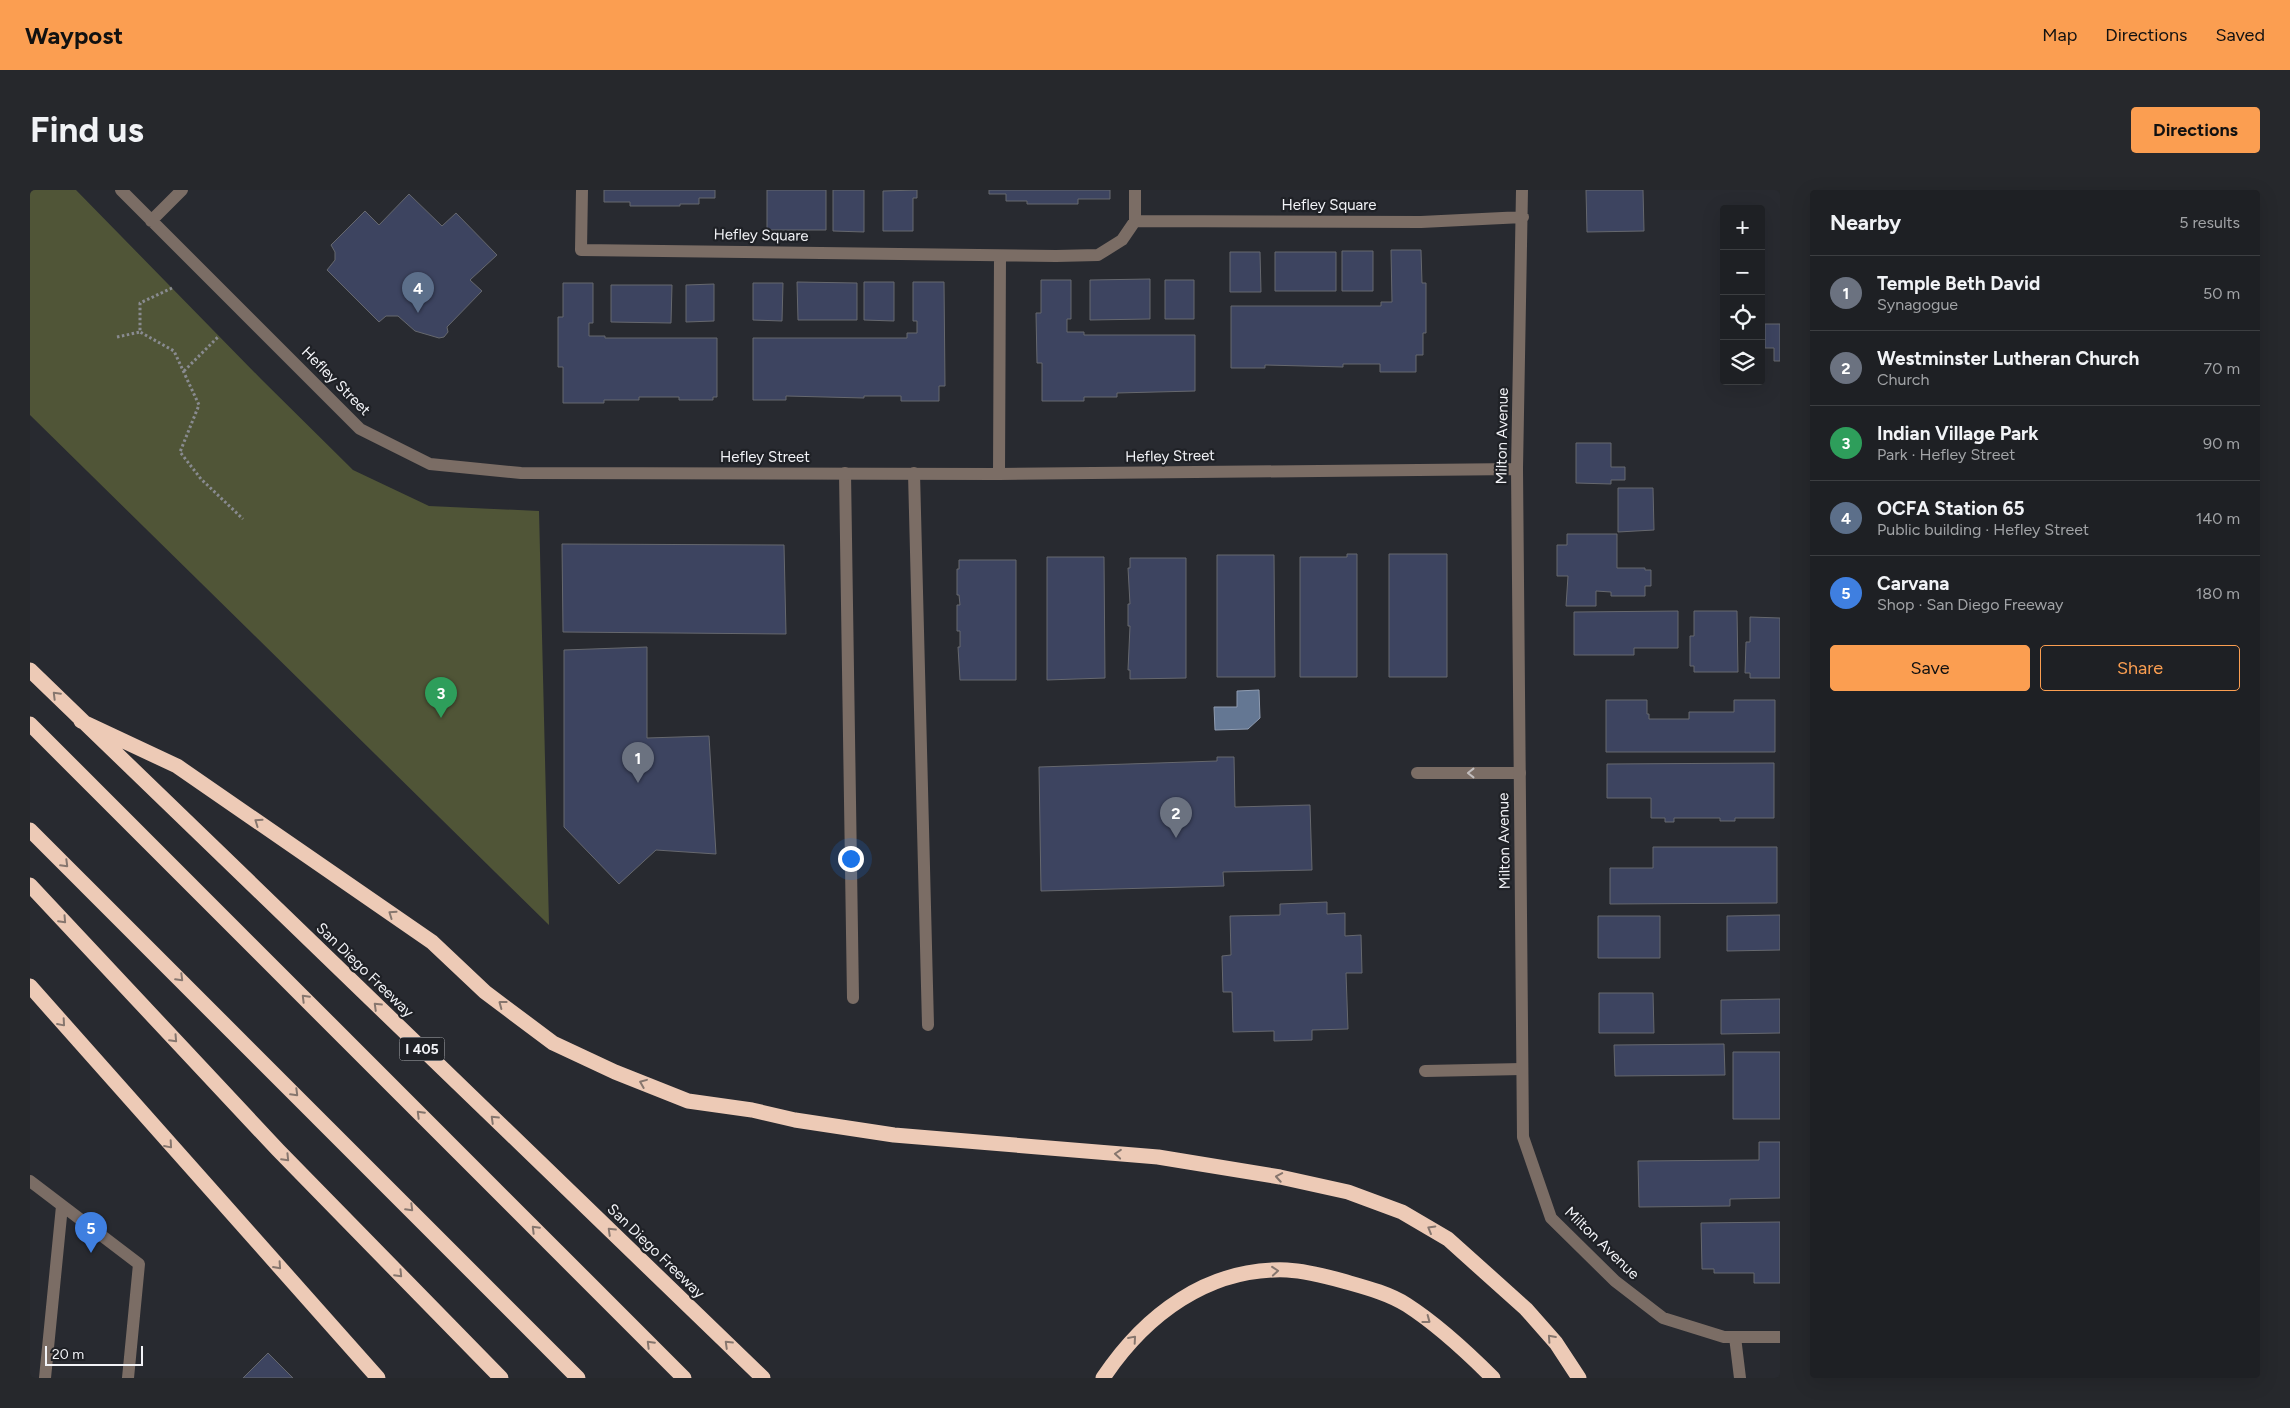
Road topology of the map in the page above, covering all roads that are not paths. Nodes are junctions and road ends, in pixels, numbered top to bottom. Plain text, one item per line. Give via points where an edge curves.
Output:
1 (121, 190) edge
2 (182, 190) edge
3 (582, 190) edge
4 (1135, 190) edge
5 (1522, 190) edge
6 (1523, 217) junction
7 (151, 221) junction
8 (1135, 221) junction
9 (1000, 256) junction
10 (1517, 468) junction
11 (845, 473) junction
12 (914, 473) junction
13 (999, 474) junction
14 (30, 670) edge
15 (81, 721) junction
16 (30, 724) edge
17 (1417, 773) dead end
18 (1520, 773) junction
19 (30, 830) edge
20 (30, 885) edge
21 (30, 986) edge
22 (853, 998) dead end
23 (928, 1025) dead end
24 (1522, 1069) junction
25 (1424, 1071) dead end
26 (30, 1181) edge
27 (62, 1206) junction
28 (1735, 1337) junction
29 (1780, 1337) edge
30 (45, 1378) edge
31 (128, 1378) edge
32 (378, 1378) edge
33 (501, 1378) edge
34 (578, 1378) edge
35 (684, 1378) edge
36 (763, 1378) edge
37 (1103, 1378) edge
38 (1493, 1378) edge
39 (1579, 1378) edge
40 (1740, 1378) edge

1 - 7 street, Hefley Street
2 - 7 street
3 - 9 street, Hefley Square via 582,250
4 - 8 street
5 - 6 street, Milton Avenue
6 - 8 street, Hefley Square via 1421,222
6 - 10 street, Milton Avenue
7 - 11 street, Hefley Street via 360,429 430,464 520,473
8 - 9 street, Hefley Square via 1122,240 1098,254
9 - 13 street
10 - 13 street, Hefley Street
10 - 18 street, Milton Avenue
11 - 12 street, Hefley Street
11 - 22 street
12 - 13 street, Hefley Street
12 - 23 street
15 -> 14 highway, San Diego Freeway / I 405
36 -> 15 highway, San Diego Freeway / I 405
39 -> 15 highway via 1556,1343 1526,1309 1448,1239 1402,1212 1348,1192 1158,1158 894,1135 795,1120 688,1101 615,1072 553,1043 485,992 432,942 177,766
35 -> 16 highway
18 -> 17 street
18 - 24 street, Milton Avenue
19 -> 34 highway
20 -> 33 highway via 278,1150
21 -> 32 highway
24 - 25 street
24 - 28 street, Milton Avenue via 1523,1137 1551,1218 1616,1281 1663,1318 1724,1337
26 - 27 street
27 - 30 street
27 - 31 street via 139,1264
28 - 29 street, Milton Avenue
28 - 40 street
37 -> 38 highway via 1138,1333 1162,1311 1199,1288 1243,1274 1287,1270 1369,1288 1406,1304 1467,1352

